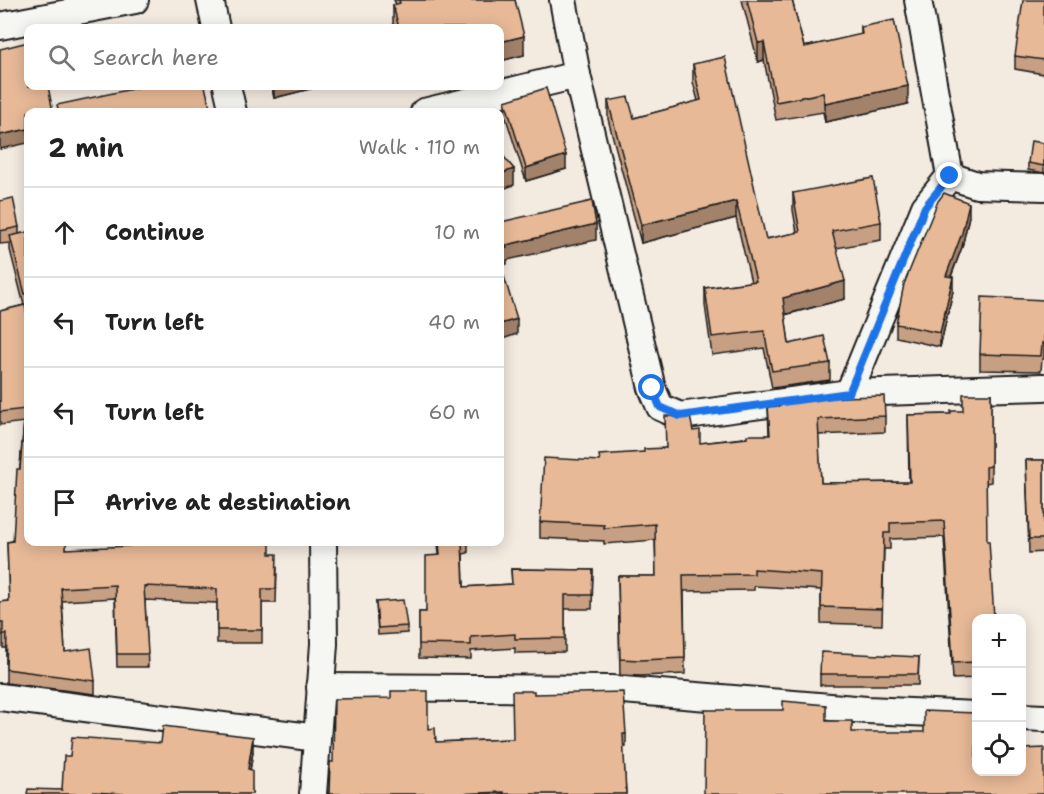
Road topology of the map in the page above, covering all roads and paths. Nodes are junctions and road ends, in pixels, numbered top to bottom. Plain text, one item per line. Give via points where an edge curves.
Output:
1 (135, 0) edge
2 (210, 0) edge
3 (563, 0) edge
4 (918, 0) edge
5 (215, 24) edge
6 (0, 26) edge
7 (577, 75) junction
8 (228, 90) edge
9 (231, 108) edge
10 (441, 108) edge
11 (950, 176) junction
12 (1044, 187) edge
13 (1044, 387) edge
14 (849, 393) junction
15 (323, 546) edge
16 (320, 687) junction
17 (0, 697) edge
18 (972, 715) edge
19 (1026, 717) edge
20 (1044, 718) edge
21 (317, 738) junction
22 (313, 794) edge

1 - 6 street
2 - 5 street
3 - 7 street
4 - 11 street
7 - 10 street
7 - 14 street via 652,388 660,407 680,416
8 - 9 street
11 - 12 street via 977,185
11 - 14 street via 925,207
13 - 14 street
15 - 16 street via 324,644
16 - 18 street via 611,689
16 - 21 street
17 - 21 street
19 - 20 street
21 - 22 street

